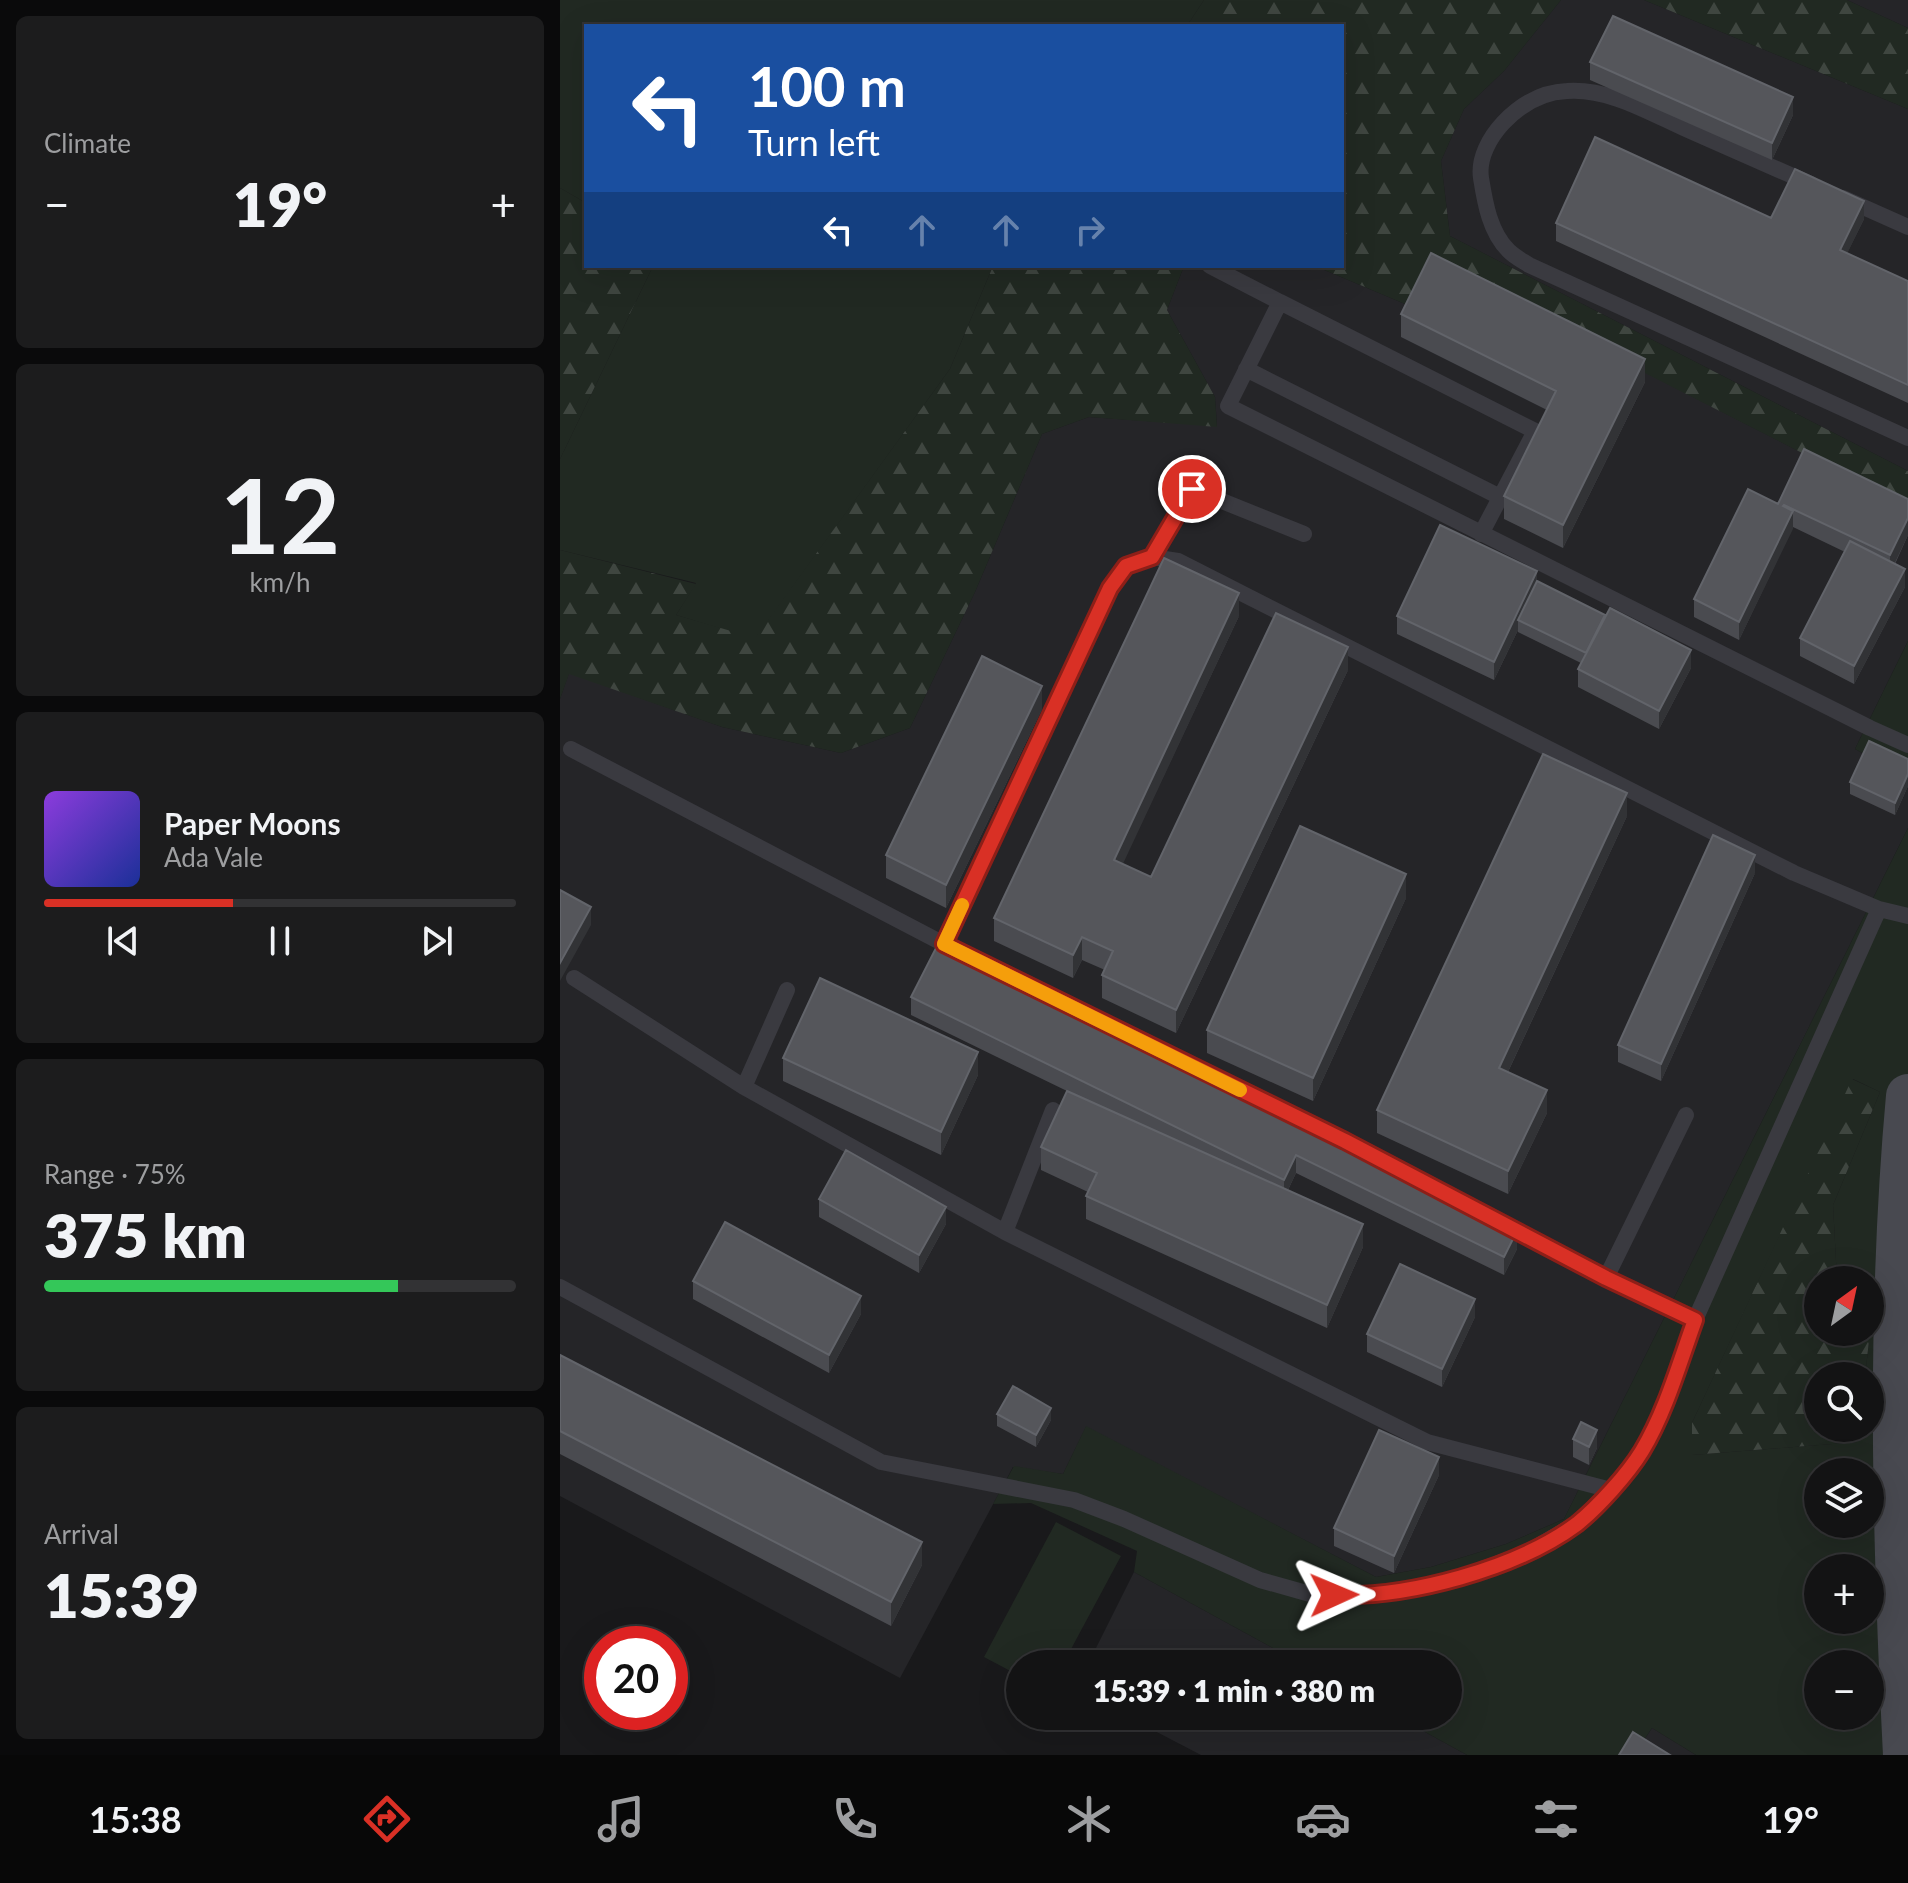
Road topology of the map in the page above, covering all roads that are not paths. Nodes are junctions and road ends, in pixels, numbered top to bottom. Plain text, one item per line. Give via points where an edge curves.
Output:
1 (1908, 227) edge
2 (1214, 268) edge
3 (1280, 302) junction
4 (1246, 369) junction
5 (1908, 438) edge
6 (1500, 497) junction
7 (1304, 534) dead end
8 (1481, 534) junction
9 (1152, 557) junction
10 (1908, 745) edge
11 (571, 749) dead end
12 (1879, 909) junction
13 (1908, 916) edge
14 (944, 944) junction
15 (574, 978) dead end
16 (787, 990) dead end
17 (744, 1087) junction
18 (1908, 1096) edge
19 (1053, 1110) dead end
20 (1686, 1115) dead end
21 (1005, 1232) junction
22 (1606, 1278) junction
23 (560, 1287) edge
24 (1695, 1320) junction
25 (1611, 1490) junction
26 (1906, 1749) edge

1 - 5 lane via 1621,100 1585,91 1549,94 1522,106 1489,140 1480,173 1500,241 1529,265
2 - 3 lane
3 - 4 lane
3 - 6 lane via 1535,431
4 - 6 lane
4 - 8 lane via 1228,406
6 - 8 lane
7 - 9 lane via 1192,489
8 - 10 lane
9 - 12 lane via 1178,561 1794,873
9 - 14 lane via 1126,566 1110,588
11 - 14 lane
12 - 13 lane
12 - 24 lane
14 - 22 lane via 1345,1141
15 - 17 lane
16 - 17 lane
17 - 21 lane
18 - 26 main road via 1895,1383
19 - 21 lane
20 - 22 lane
21 - 25 lane via 1427,1442
22 - 24 lane
23 - 25 lane via 881,1462 1074,1500 1260,1580 1310,1594 1399,1592 1458,1578 1526,1553 1577,1523
24 - 25 lane via 1663,1410 1641,1452

